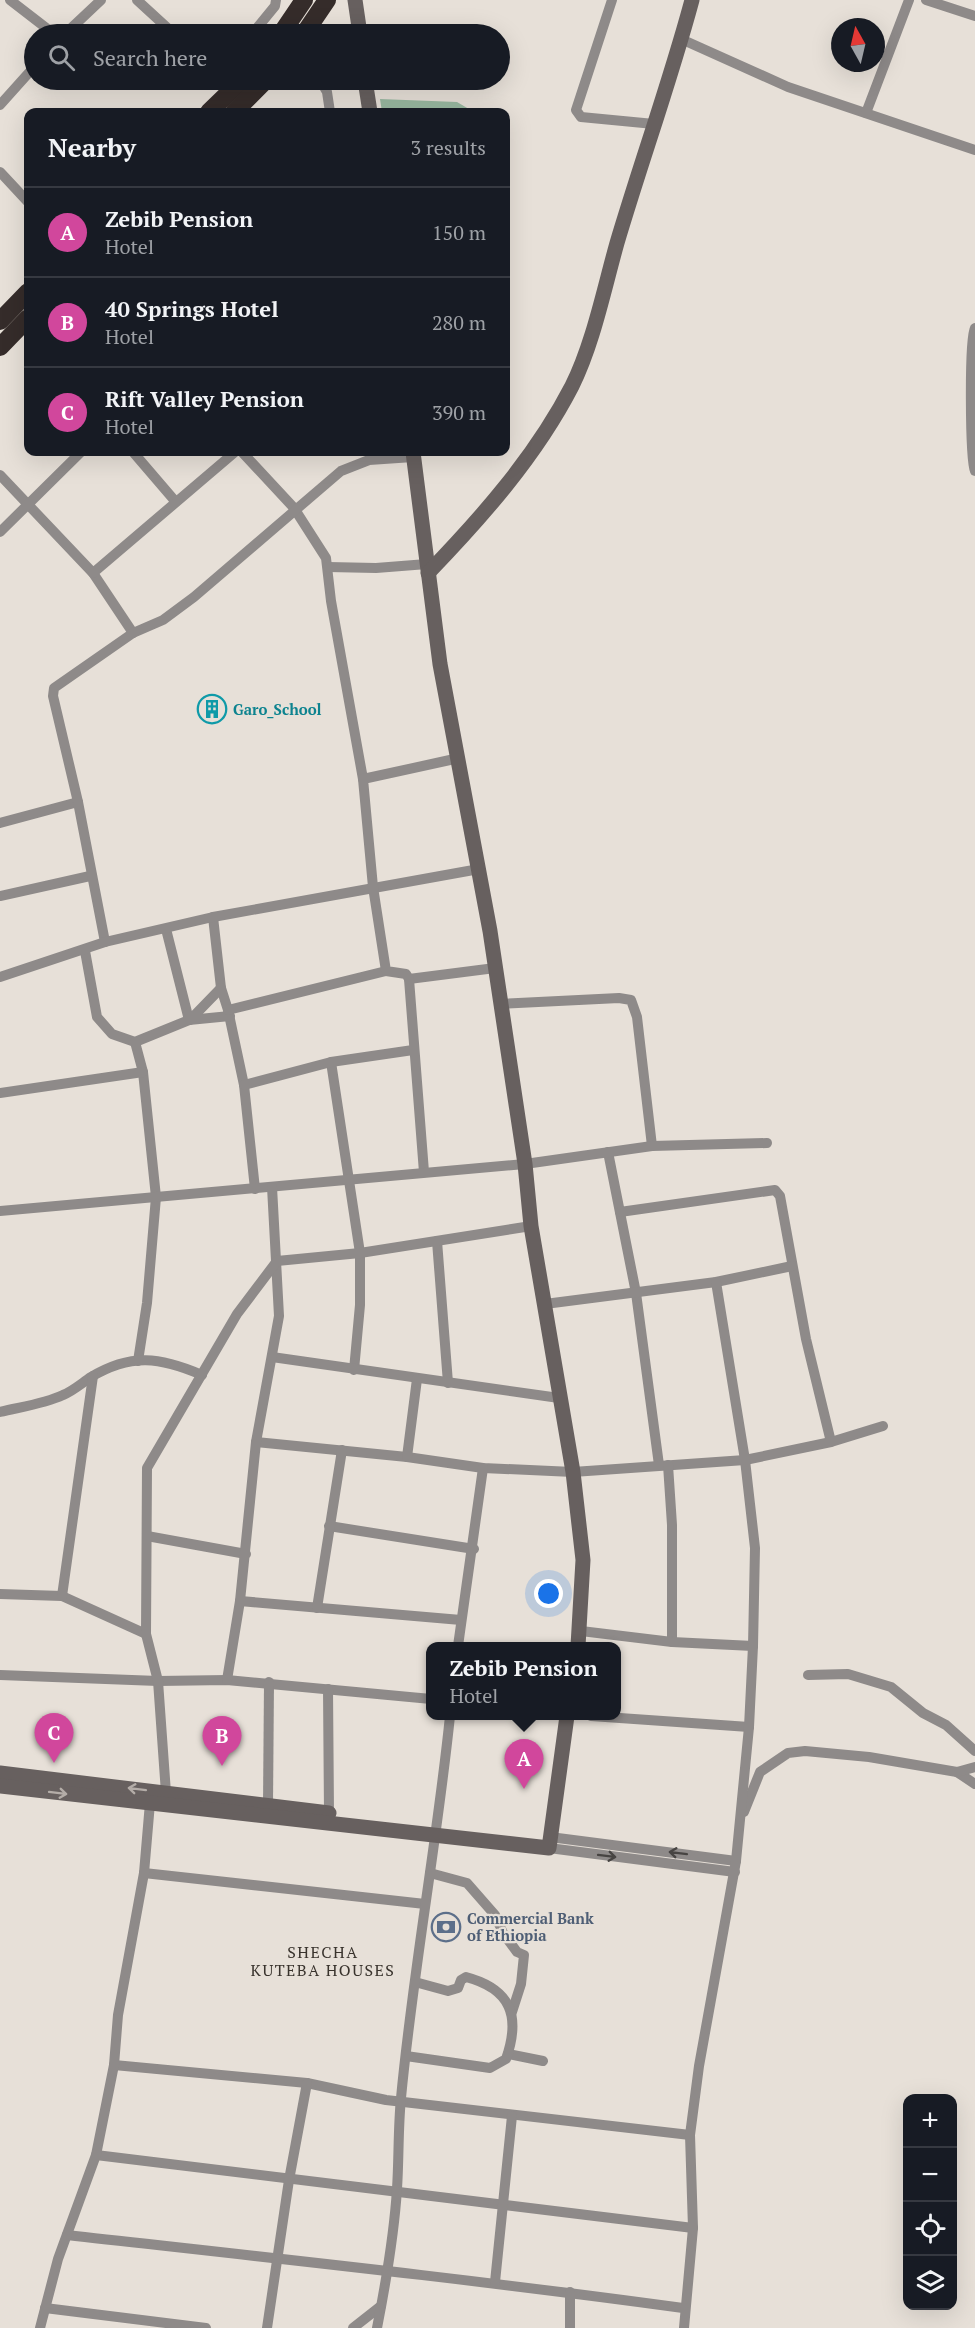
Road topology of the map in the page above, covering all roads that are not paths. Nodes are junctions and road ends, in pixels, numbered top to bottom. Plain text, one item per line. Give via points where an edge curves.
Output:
1 (10, 0) edge
2 (101, 0) edge
3 (137, 0) edge
4 (276, 0) edge
5 (303, 0) edge
6 (327, 0) edge
7 (355, 0) edge
8 (612, 0) edge
9 (692, 0) edge
10 (909, 0) edge
11 (926, 0) edge
12 (975, 16) edge
13 (41, 24) edge
14 (76, 24) edge
15 (163, 24) edge
16 (260, 24) edge
17 (287, 24) edge
18 (311, 24) edge
19 (359, 24) edge
20 (681, 39) junction
21 (24, 78) edge
22 (227, 90) edge
23 (256, 90) edge
24 (326, 90) edge
25 (367, 90) edge
26 (0, 105) edge
27 (212, 108) edge
28 (238, 108) edge
29 (329, 108) edge
30 (369, 108) edge
31 (866, 113) junction
32 (654, 124) junction
33 (975, 150) edge
34 (0, 172) edge
35 (24, 198) edge
36 (24, 296) edge
37 (0, 321) edge
38 (24, 322) edge
39 (975, 328) edge
40 (0, 347) edge
41 (77, 456) edge
42 (136, 456) edge
43 (230, 456) edge
44 (246, 456) edge
45 (401, 456) edge
46 (413, 456) edge
47 (975, 471) edge
48 (0, 475) edge
49 (175, 501) junction
50 (28, 502) junction
51 (294, 508) junction
52 (0, 532) edge
53 (328, 567) junction
54 (428, 568) junction
55 (93, 573) junction
56 (133, 633) junction
57 (459, 758) junction
58 (363, 779) junction
59 (78, 802) junction
60 (0, 823) edge
61 (479, 869) junction
62 (90, 876) junction
63 (373, 887) junction
64 (0, 896) edge
65 (213, 918) junction
66 (166, 929) junction
67 (105, 942) junction
68 (85, 951) junction
69 (495, 968) junction
70 (386, 971) junction
71 (0, 977) edge
72 (409, 979) junction
73 (220, 988) junction
74 (500, 1004) junction
75 (229, 1013) junction
76 (189, 1020) junction
77 (135, 1042) junction
78 (413, 1050) junction
79 (331, 1062) junction
80 (143, 1072) junction
81 (244, 1084) junction
82 (0, 1093) edge
83 (767, 1143) dead end
84 (652, 1146) junction
85 (608, 1152) junction
86 (525, 1164) junction
87 (424, 1172) junction
88 (346, 1179) junction
89 (272, 1187) junction
90 (255, 1189) junction
91 (156, 1197) junction
92 (0, 1211) edge
93 (620, 1212) junction
94 (531, 1226) junction
95 (437, 1241) junction
96 (360, 1253) junction
97 (277, 1261) junction
98 (792, 1266) junction
99 (716, 1282) junction
100 (636, 1293) junction
101 (545, 1304) junction
102 (272, 1357) junction
103 (138, 1360) junction
104 (354, 1370) junction
105 (202, 1375) junction
106 (93, 1376) junction
107 (417, 1379) junction
108 (448, 1383) junction
109 (559, 1398) junction
110 (0, 1412) edge
111 (883, 1426) dead end
112 (256, 1442) junction
113 (831, 1442) junction
114 (342, 1450) junction
115 (407, 1457) junction
116 (745, 1460) junction
117 (664, 1465) junction
118 (483, 1468) junction
119 (573, 1472) junction
120 (329, 1526) junction
121 (147, 1536) junction
122 (474, 1549) junction
123 (246, 1554) junction
124 (0, 1594) edge
125 (63, 1596) junction
126 (240, 1601) junction
127 (317, 1608) junction
128 (461, 1620) junction
129 (146, 1634) junction
130 (580, 1639) edge
131 (459, 1642) edge
132 (672, 1642) junction
133 (753, 1646) junction
134 (808, 1675) dead end
135 (0, 1676) edge
136 (227, 1680) junction
137 (158, 1681) junction
138 (269, 1682) junction
139 (328, 1689) junction
140 (426, 1699) edge
141 (621, 1718) edge
142 (450, 1720) edge
143 (566, 1720) edge
144 (749, 1727) junction
145 (975, 1751) edge
146 (975, 1767) edge
147 (957, 1772) junction
148 (0, 1773) edge
149 (975, 1785) edge
150 (0, 1786) edge
151 (166, 1793) junction
152 (150, 1803) junction
153 (267, 1805) junction
154 (329, 1813) junction
155 (738, 1827) junction
156 (438, 1831) junction
157 (550, 1843) junction
158 (736, 1867) junction
159 (144, 1873) junction
160 (430, 1873) junction
161 (425, 1904) junction
162 (415, 1982) junction
163 (512, 2012) junction
164 (508, 2054) junction
165 (406, 2056) junction
166 (543, 2061) dead end
167 (114, 2065) junction
168 (307, 2084) junction
169 (400, 2100) junction
170 (512, 2116) junction
171 (690, 2135) junction
172 (96, 2155) junction
173 (289, 2180) junction
174 (397, 2190) junction
175 (503, 2204) junction
176 (693, 2228) junction
177 (67, 2235) junction
178 (277, 2258) junction
179 (388, 2273) junction
180 (495, 2282) junction
181 (570, 2292) junction
182 (381, 2306) junction
183 (45, 2308) junction
184 (683, 2308) junction
185 (40, 2328) edge
186 (206, 2328) edge
187 (267, 2328) edge
188 (353, 2328) edge
189 (377, 2328) edge
190 (570, 2328) edge
191 (684, 2328) edge

1 - 13 street
2 - 14 street
3 - 15 street
4 - 16 street
5 - 17 highway
6 - 18 highway
7 - 19 street
8 - 32 street via 576,110 581,117
9 - 20 street
10 - 31 street
11 - 12 street
20 - 31 street via 788,87
20 - 32 street
21 - 26 street
22 - 27 highway
23 - 28 highway
24 - 29 street
25 - 30 street
31 - 33 street
32 - 54 street via 573,384 545,433 516,472 462,538
34 - 35 street
36 - 37 highway
38 - 40 highway
39 - 47 street via 970,361
41 - 50 street
42 - 49 street
43 - 49 street
44 - 51 street
45 - 51 street via 355,464
46 - 54 street
48 - 50 street
49 - 55 street
50 - 52 street
50 - 55 street
51 - 53 street
51 - 56 street via 194,597 163,620
53 - 54 street
53 - 58 street
54 - 57 street via 440,664
55 - 56 street
56 - 59 street via 54,688
57 - 58 street
57 - 61 street
58 - 63 street
59 - 60 street
59 - 62 street
61 - 63 street
61 - 69 street
62 - 64 street
62 - 67 street
63 - 65 street
63 - 70 street
65 - 66 street
65 - 73 street
66 - 67 street
66 - 76 street
67 - 68 street
68 - 71 street
68 - 77 street via 97,1017 112,1034
69 - 72 street
69 - 74 street
70 - 72 street via 406,974
70 - 75 street
72 - 78 street
73 - 75 street
73 - 76 street
74 - 84 street via 631,1000 637,1017
74 - 86 street
75 - 76 street
75 - 81 street
76 - 77 street
77 - 80 street
78 - 79 street
78 - 87 street
79 - 81 street
79 - 88 street
80 - 82 street
80 - 91 street
81 - 90 street
83 - 84 street
84 - 85 street
85 - 86 street
85 - 93 street
86 - 87 street
86 - 94 street
87 - 88 street
88 - 89 street
88 - 96 street
89 - 90 street
89 - 97 street
90 - 91 street
91 - 92 street
91 - 103 street
93 - 98 street via 775,1190 780,1196
93 - 100 street
94 - 95 street
94 - 101 street
95 - 96 street
95 - 108 street
96 - 97 street
96 - 104 street
97 - 102 street via 279,1316
97 - 105 street via 237,1314
98 - 99 street
98 - 113 street
99 - 100 street
99 - 116 street
100 - 101 street
100 - 117 street
101 - 109 street
102 - 104 street
102 - 112 street
103 - 105 street via 170,1361
103 - 106 street
104 - 107 street
105 - 121 street via 149,1461
106 - 110 street via 63,1395
106 - 125 street
107 - 108 street
107 - 115 street
108 - 109 street
109 - 119 street
111 - 113 street
112 - 114 street
112 - 123 street
113 - 116 street
114 - 115 street
114 - 120 street
115 - 118 street
116 - 117 street
116 - 133 street via 755,1548
117 - 119 street
117 - 132 street via 672,1525
118 - 119 street
118 - 122 street
119 - 130 street via 583,1560
120 - 122 street
120 - 127 street
121 - 123 street
121 - 129 street
122 - 128 street
123 - 126 street
124 - 125 street
125 - 129 street
126 - 127 street
126 - 136 street
127 - 128 street
128 - 131 street
129 - 137 street
130 - 132 street
132 - 133 street
133 - 144 street
134 - 145 street via 848,1674 891,1687 923,1713 946,1725
135 - 137 street
136 - 137 street
136 - 138 street
137 - 151 street
138 - 139 street
138 - 153 street
139 - 140 street
139 - 154 street
141 - 144 street
142 - 156 street
143 - 157 street
144 - 155 street
146 - 147 street
147 - 149 street
147 - 155 street via 870,1757 788,1753 760,1772
151 -> 148 street
150 -> 152 street
151 - 153 street
152 - 156 street
152 - 159 street
153 - 154 street
154 - 156 street
155 - 158 street
156 - 157 street
156 - 160 street
157 - 158 street
158 - 171 street
159 - 161 street
159 - 167 street via 118,2015
160 - 161 street
160 - 163 street via 466,1882 495,1915 517,1952 524,1955 521,1984
161 - 162 street
162 - 163 street via 448,1991 458,1988 466,1977 486,1983
162 - 165 street
163 - 164 street via 514,2026
164 - 165 street via 503,2063 490,2068
164 - 166 street
165 - 169 street
167 - 168 street
167 - 172 street
168 - 169 street
168 - 173 street
169 - 170 street
169 - 174 street
170 - 171 street
170 - 175 street
171 - 176 street
172 - 173 street
172 - 177 street
173 - 174 street
173 - 178 street
174 - 175 street
174 - 179 street
175 - 176 street
175 - 180 street
176 - 184 street
177 - 178 street
177 - 183 street
178 - 179 street
178 - 187 street
179 - 180 street
179 - 182 street
180 - 181 street
181 - 184 street
181 - 190 street
182 - 188 street
182 - 189 street
183 - 185 street
183 - 186 street
184 - 191 street

